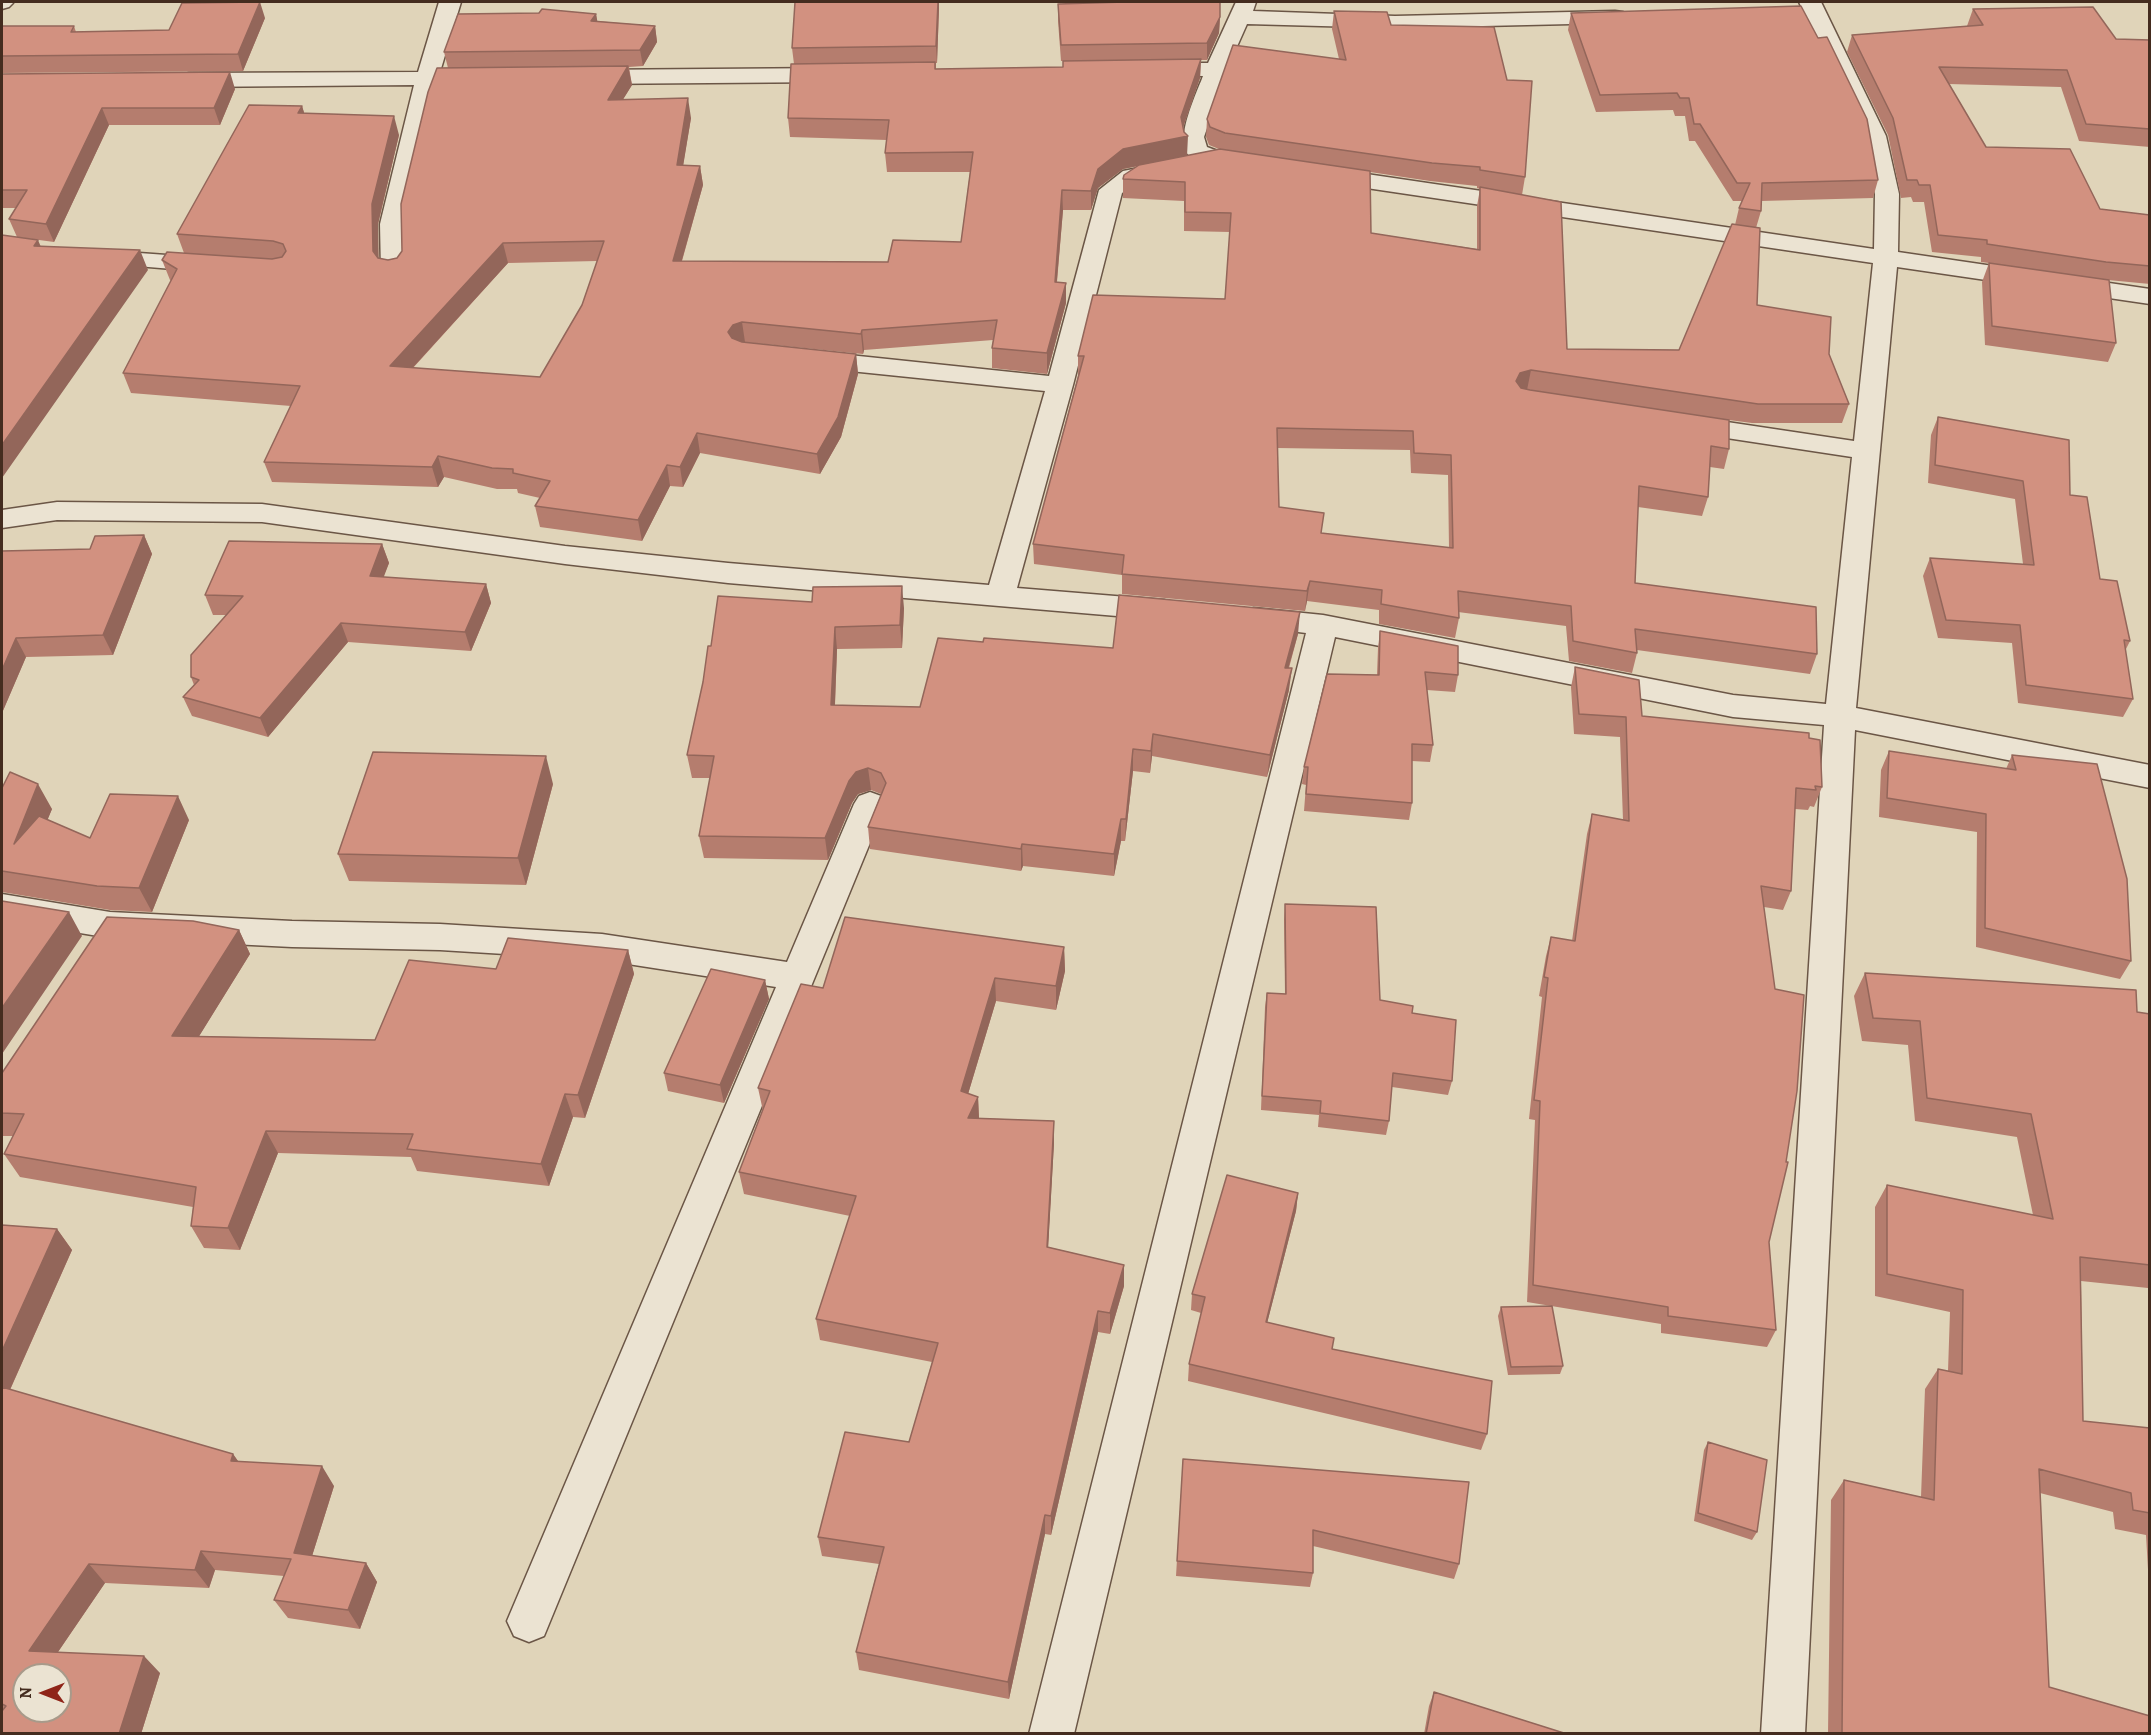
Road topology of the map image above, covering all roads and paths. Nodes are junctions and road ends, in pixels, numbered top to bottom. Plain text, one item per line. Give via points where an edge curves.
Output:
1 (450, 2) edge
2 (1810, 2) edge
3 (1243, 9) edge
4 (1634, 16) edge
5 (1216, 69) junction
6 (1134, 70) edge
7 (853, 74) edge
8 (570, 77) edge
9 (427, 78) junction
10 (498, 78) edge
11 (167, 80) edge
12 (1219, 159) junction
13 (1265, 166) edge
14 (1301, 171) edge
15 (78, 255) edge
16 (1886, 257) junction
17 (231, 267) edge
18 (393, 271) edge
19 (2150, 297) edge
20 (792, 357) edge
21 (1060, 385) junction
22 (1668, 421) edge
23 (1867, 451) junction
24 (2, 519) edge
25 (1001, 594) junction
26 (1192, 612) edge
27 (1227, 616) edge
28 (1323, 625) junction
29 (1840, 716) junction
30 (2150, 777) edge
31 (870, 804) dead end
32 (2, 906) edge
33 (110, 925) junction
34 (91, 953) edge
35 (799, 977) junction
36 (529, 1621) dead end
37 (1051, 1734) edge
38 (1783, 1734) edge

1 - 9 street
2 - 16 street via 1875,136 1887,195
3 - 4 street via 1395,22
3 - 5 street
5 - 6 street
5 - 12 street via 1193,137 1197,151
7 - 8 street
9 - 10 street
9 - 11 street
9 - 18 street via 392,224
12 - 13 street
12 - 21 street via 1131,176 1111,190
14 - 16 street
15 - 17 street
16 - 19 street
16 - 23 street
20 - 21 street
21 - 25 street
22 - 23 street
23 - 29 street
24 - 25 street via 57,511 262,513 565,555 729,573
25 - 26 street
27 - 28 street
28 - 29 street via 1733,706
28 - 37 street
29 - 30 street
29 - 38 street
31 - 35 street
32 - 33 street
33 - 34 street
33 - 35 street via 602,947
35 - 36 street

